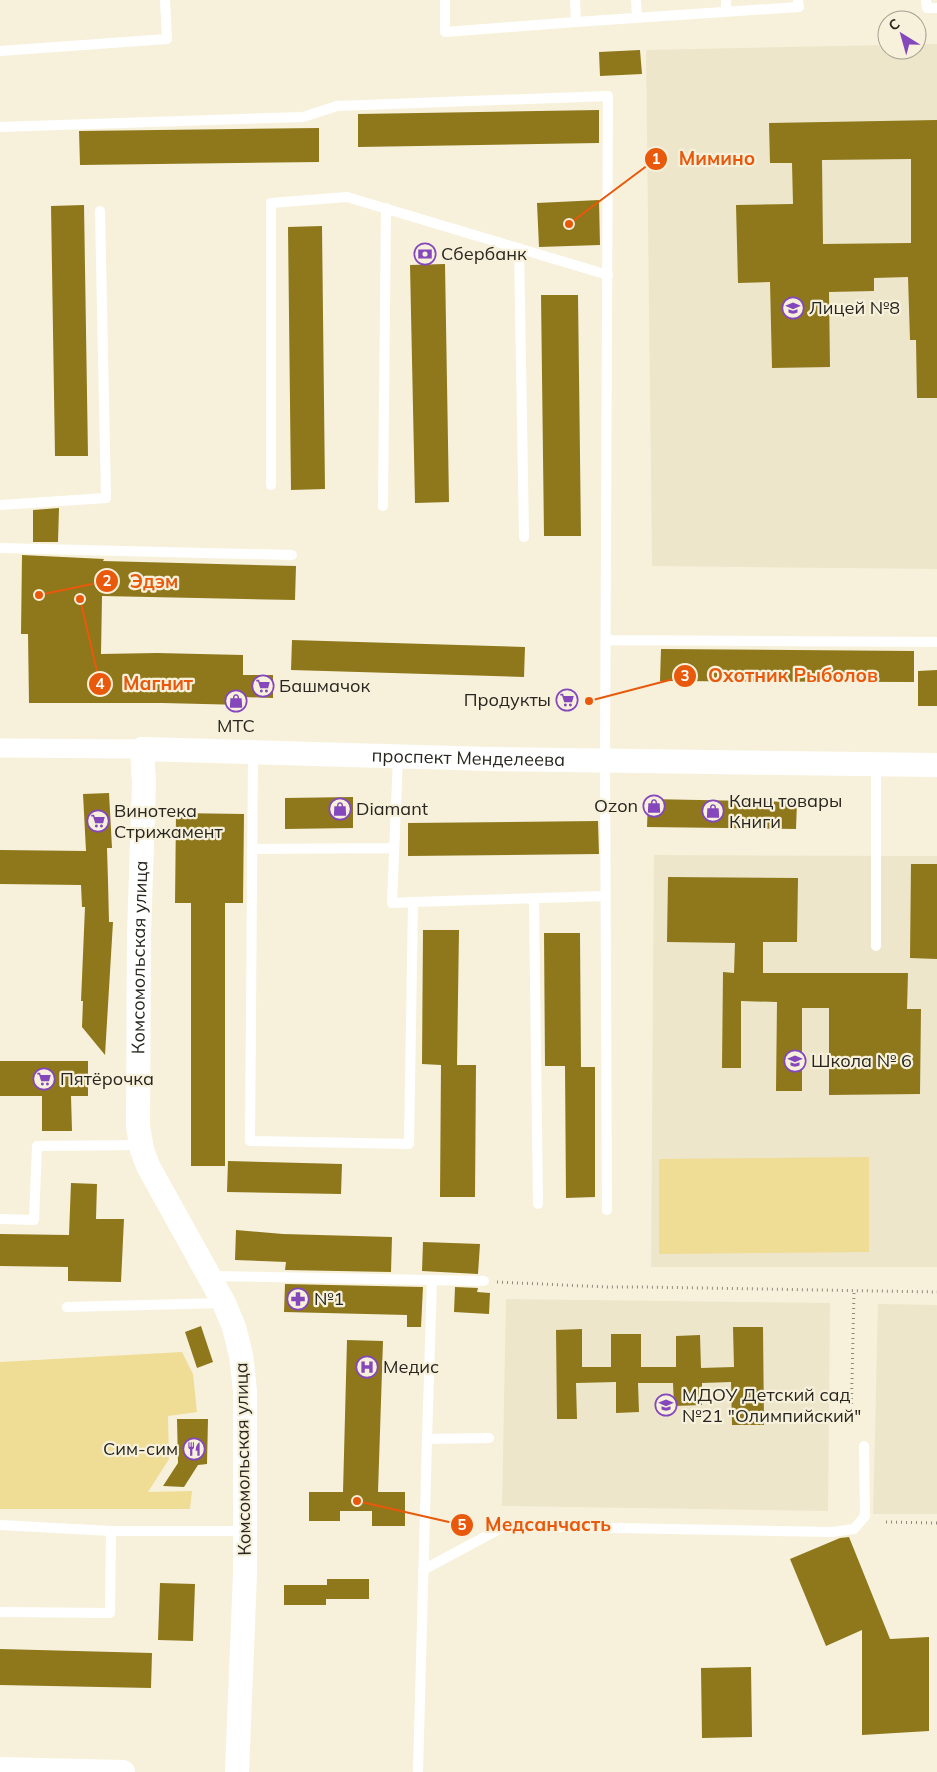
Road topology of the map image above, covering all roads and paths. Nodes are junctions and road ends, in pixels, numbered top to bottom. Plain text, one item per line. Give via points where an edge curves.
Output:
1 (165, 0) edge
2 (445, 0) edge
3 (576, 0) edge
4 (636, 0) edge
5 (726, 0) edge
6 (798, 0) edge
7 (926, 0) edge
8 (937, 8) edge
9 (726, 12) junction
10 (636, 18) junction
11 (576, 22) junction
12 (0, 51) edge
13 (0, 127) edge
14 (386, 208) junction
15 (100, 211) dead end
16 (519, 248) junction
17 (608, 275) junction
18 (271, 486) dead end
19 (0, 505) edge
20 (383, 506) dead end
21 (524, 537) dead end
22 (0, 548) edge
23 (292, 555) dead end
24 (606, 640) junction
25 (937, 642) edge
26 (0, 748) edge
27 (142, 749) junction
28 (253, 753) junction
29 (398, 757) junction
30 (605, 761) junction
31 (876, 765) junction
32 (937, 765) edge
33 (394, 848) junction
34 (252, 849) junction
35 (606, 896) junction
36 (534, 899) junction
37 (413, 902) junction
38 (876, 946) dead end
39 (141, 1145) junction
40 (538, 1204) dead end
41 (607, 1210) dead end
42 (0, 1219) edge
43 (210, 1276) junction
44 (432, 1280) junction
45 (484, 1281) joint
46 (854, 1291) junction
47 (937, 1292) edge
48 (224, 1303) junction
49 (67, 1307) dead end
50 (851, 1424) dead end
51 (489, 1438) dead end
52 (427, 1439) junction
53 (864, 1446) dead end
54 (886, 1522) dead end
55 (937, 1523) edge
56 (0, 1525) edge
57 (111, 1531) junction
58 (246, 1531) junction
59 (423, 1570) junction
60 (0, 1612) edge
61 (0, 1769) edge
62 (123, 1772) edge
63 (237, 1772) edge
64 (418, 1772) edge

1 - 12 lane via 166,39
2 - 11 lane via 446,32
3 - 11 lane
4 - 10 lane
5 - 9 lane
6 - 9 lane via 798,7
7 - 8 lane via 926,8
9 - 10 lane
10 - 11 lane
13 - 17 lane via 303,117 338,106 608,96
14 - 16 lane
14 - 18 lane via 347,197 271,203
14 - 20 lane
15 - 19 lane via 106,498
16 - 17 lane
16 - 21 lane
17 - 24 lane
22 - 23 lane
24 - 25 lane
24 - 30 lane
26 - 27 street, проспект Менделеева
27 - 28 street, проспект Менделеева
27 - 39 street, Комсомольская улица via 138,1119
28 - 29 street, проспект Менделеева
28 - 34 lane
29 - 30 street, проспект Менделеева
29 - 33 lane
30 - 31 street, проспект Менделеева
30 - 35 lane
31 - 32 street, проспект Менделеева
31 - 38 lane
33 - 34 lane
33 - 37 lane via 392,903
34 - 37 lane via 250,1141 409,1144
35 - 36 lane
35 - 41 lane
36 - 37 lane
36 - 40 lane
39 - 42 lane via 37,1146 34,1220
39 - 43 street, Комсомольская улица via 155,1180
43 - 44 lane
43 - 48 street, Комсомольская улица
44 - 45 lane
44 - 52 lane
45 - 46 path via 607,1288
46 - 47 path
46 - 50 path
48 - 49 lane
48 - 58 street, Комсомольская улица via 241,1355 245,1390
51 - 52 lane
52 - 59 lane
53 - 59 lane via 865,1516 854,1529 832,1532 505,1526
54 - 55 path
56 - 57 lane
57 - 58 lane
57 - 60 lane via 110,1613
58 - 63 street, Комсомольская улица
59 - 64 lane
61 - 62 street

